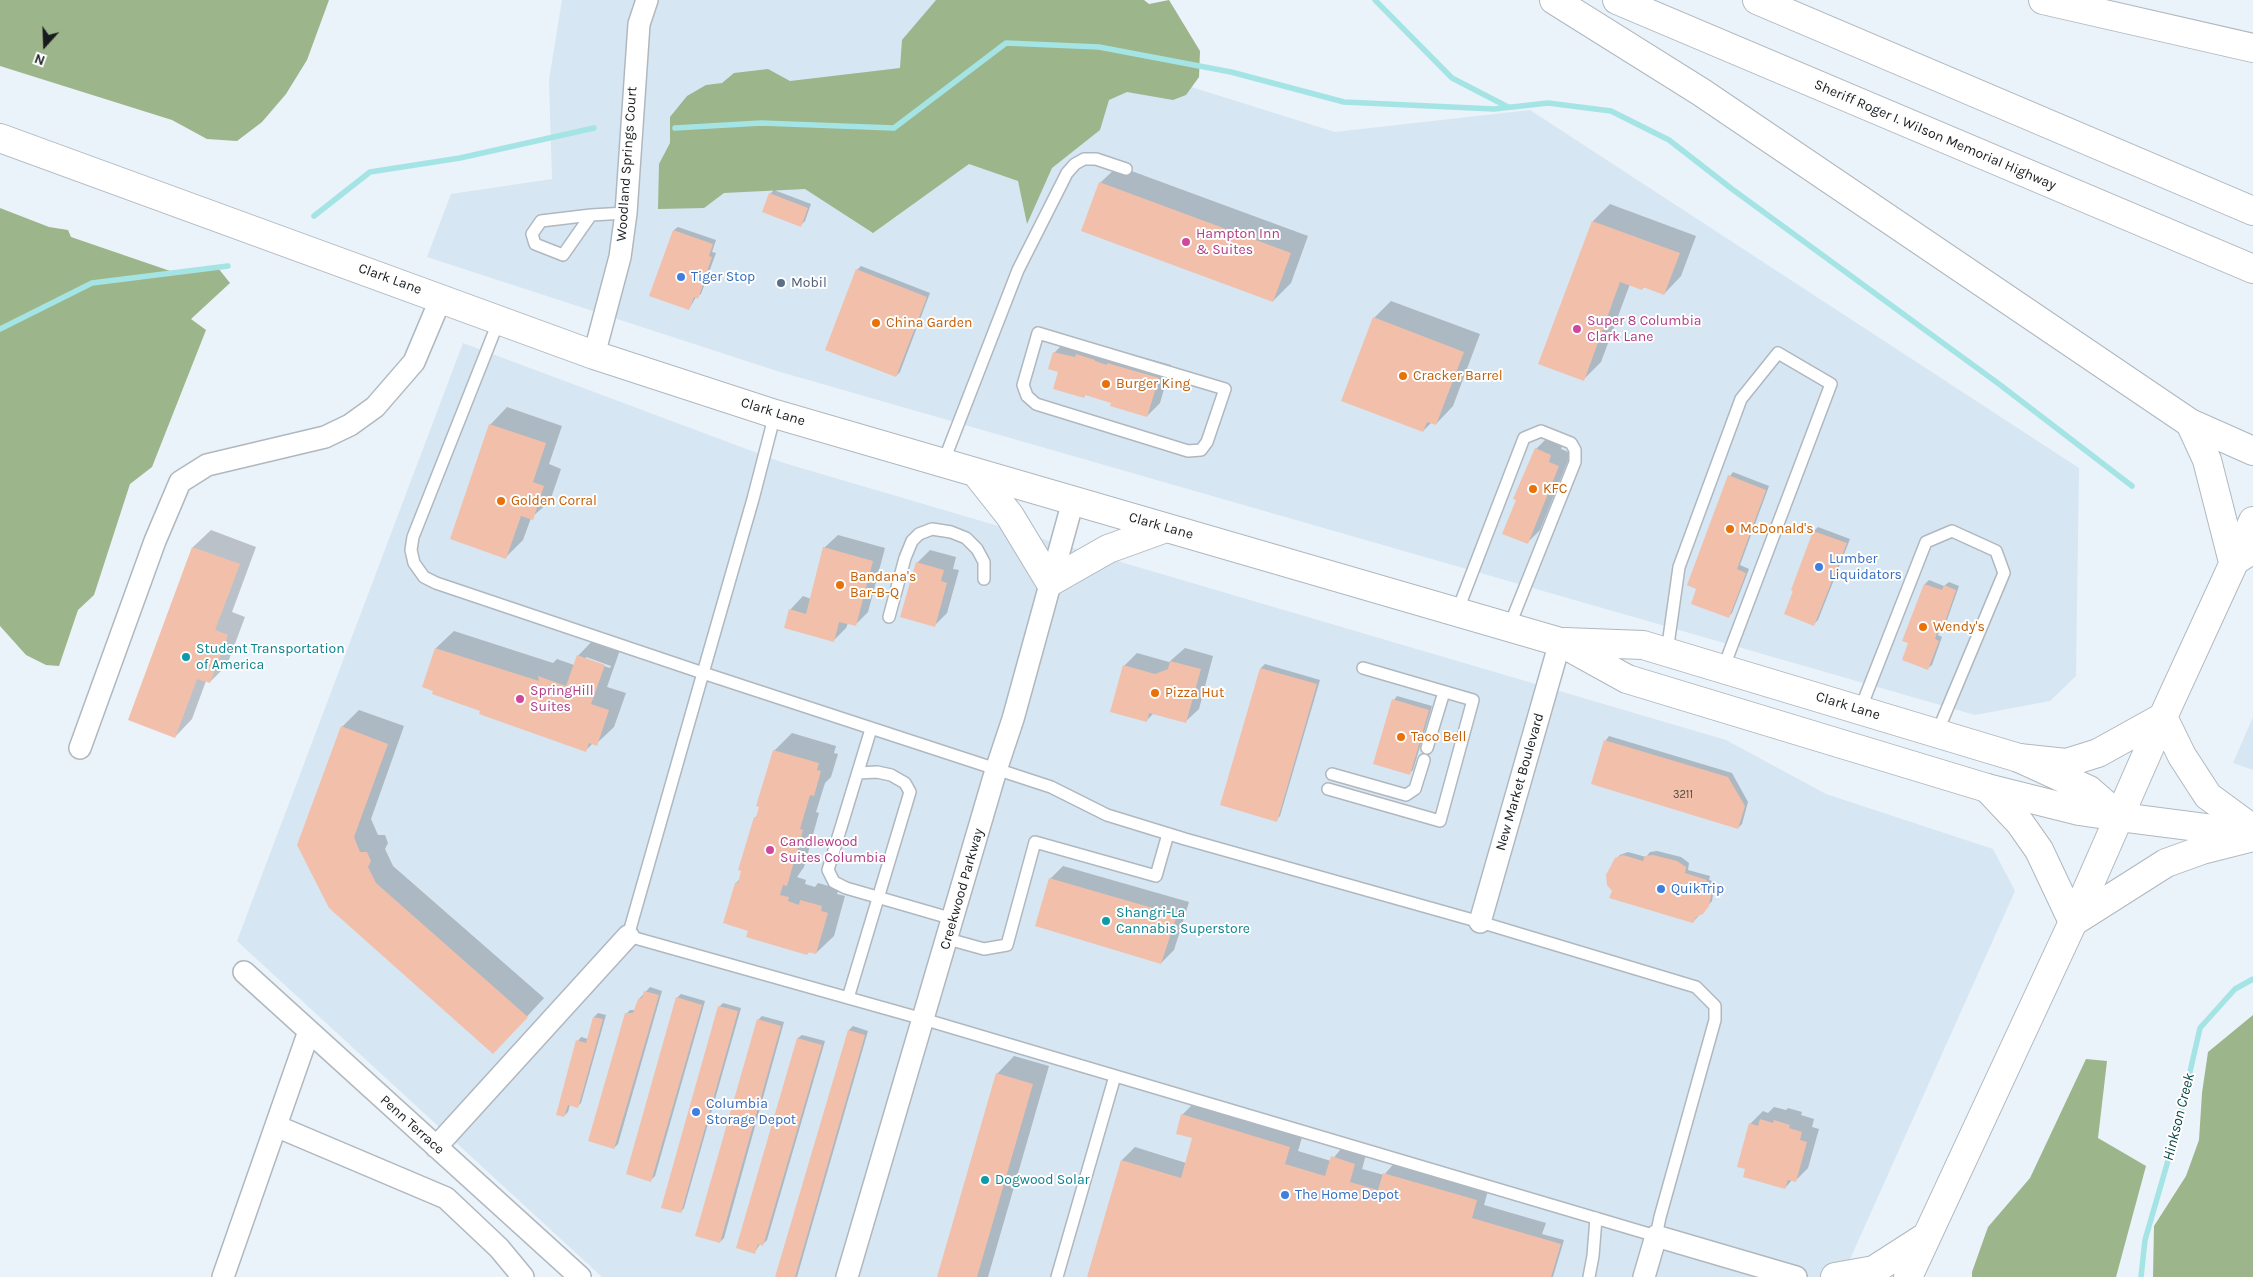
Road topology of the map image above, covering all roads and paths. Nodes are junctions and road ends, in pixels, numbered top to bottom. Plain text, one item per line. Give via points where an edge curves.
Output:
1 (647, 0) edge
2 (1554, 0) edge
3 (1617, 0) edge
4 (1757, 0) edge
5 (2043, 0) edge
6 (2253, 48) edge
7 (0, 138) edge
8 (1126, 168) dead end
9 (2253, 211) edge
10 (626, 213) junction
11 (591, 215) junction
12 (2253, 269) edge
13 (441, 298) junction
14 (498, 320) junction
15 (594, 355) junction
16 (775, 414) junction
17 (1096, 422) joint
18 (2190, 423) junction
19 (2253, 451) edge
20 (943, 463) junction
21 (976, 473) junction
22 (1073, 501) junction
23 (2253, 521) edge
24 (1166, 528) junction
25 (2243, 556) edge
26 (984, 579) dead end
27 (1050, 582) junction
28 (1457, 612) junction
29 (889, 617) dead end
30 (1510, 627) junction
31 (1560, 642) junction
32 (1667, 652) junction
33 (1363, 668) dead end
34 (1723, 669) junction
35 (703, 673) junction
36 (1444, 692) junction
37 (1860, 710) junction
38 (2163, 717) junction
39 (871, 729) junction
40 (1937, 733) junction
41 (80, 748) dead end
42 (2019, 758) junction
43 (996, 770) junction
44 (858, 773) junction
45 (1332, 774) dead end
46 (1987, 788) junction
47 (1328, 789) dead end
48 (2120, 817) junction
49 (2253, 829) edge
50 (1168, 834) junction
51 (2253, 836) edge
52 (879, 897) junction
53 (1480, 922) junction
54 (2073, 922) junction
55 (950, 929) junction
56 (628, 936) junction
57 (244, 972) dead end
58 (848, 998) junction
59 (923, 1019) junction
60 (309, 1032) junction
61 (1115, 1076) junction
62 (276, 1126) junction
63 (436, 1147) junction
64 (1596, 1218) junction
65 (1656, 1236) junction
66 (1927, 1236) junction
67 (223, 1277) edge
68 (523, 1277) edge
69 (580, 1277) edge
70 (847, 1277) edge
71 (1057, 1277) edge
72 (1589, 1277) edge
73 (1644, 1277) edge
74 (1796, 1277) edge
75 (1836, 1277) edge
76 (1908, 1277) edge

1 - 10 street, Woodland Springs Court via 639,24
2 - 18 main road via 1701,92
3 - 12 main road, Sheriff Roger I. Wilson Memorial Highway
4 - 9 main road
5 - 6 main road
7 - 13 main road, Clark Lane
8 - 20 lane via 1096,159 1084,159 1067,173 1018,270
10 - 11 lane
10 - 15 street, Woodland Springs Court via 620,257
11 - 11 lane via 541,221 532,234 535,244 563,255
13 - 14 main road, Clark Lane
13 - 41 street via 414,362 375,407 350,426 325,437 207,465 180,482
14 - 15 main road, Clark Lane
14 - 35 lane via 413,537 414,563 424,577 436,583
15 - 16 main road, Clark Lane
16 - 20 main road, Clark Lane
16 - 35 lane
17 - 17 lane via 1188,451 1201,450 1207,442 1226,389 1038,333 1023,385 1027,396 1036,404
18 - 19 main road
18 - 25 main road
20 - 21 main road, Clark Lane
21 - 22 main road, Clark Lane
21 - 27 main road via 1010,516
22 - 24 main road, Clark Lane
22 - 27 street, Creekwood Parkway
23 - 25 main road
24 - 27 main road via 1108,549
24 - 28 main road, Clark Lane
25 - 38 main road
26 - 29 lane via 984,562 966,538 932,528 912,541
27 - 43 street, Creekwood Parkway
28 - 30 main road, Clark Lane
28 - 30 lane via 1524,438 1541,431 1570,443 1576,450 1575,462
30 - 31 main road, Clark Lane
31 - 32 main road, Clark Lane via 1643,645
31 - 46 main road, Clark Lane via 1627,679
31 - 53 street, New Market Boulevard
32 - 34 main road, Clark Lane
32 - 34 lane via 1679,567 1741,399 1778,353 1831,384
33 - 36 lane
34 - 37 main road, Clark Lane
35 - 39 lane
35 - 56 lane
36 - 45 lane via 1415,790 1406,795
36 - 47 lane via 1473,700 1440,821
37 - 40 main road, Clark Lane
37 - 40 lane via 1926,542 1952,531 1996,551 2004,573
38 - 42 main road via 2098,753 2066,763
38 - 48 main road
38 - 49 main road via 2182,756 2208,796
39 - 43 lane
39 - 44 lane
40 - 42 main road, Clark Lane
42 - 48 main road, Clark Lane via 2089,790
43 - 50 lane via 1051,787 1108,815
43 - 55 street, Creekwood Parkway
44 - 52 lane via 828,870 834,882
44 - 52 lane via 891,775 905,783 910,792
46 - 48 main road, Clark Lane via 2079,811
46 - 54 main road via 2020,822 2039,850
48 - 51 main road, Clark Lane
48 - 54 main road
50 - 53 lane
50 - 55 lane via 1156,876 1035,842 1006,945 984,949
51 - 54 main road via 2166,863
52 - 55 lane
52 - 58 lane
53 - 65 lane via 1696,987 1715,1006 1715,1020
54 - 66 main road
55 - 59 street, Creekwood Parkway
56 - 58 lane
56 - 63 street
57 - 60 street, Penn Terrace
58 - 59 lane
59 - 61 lane
59 - 70 street, Creekwood Parkway
60 - 62 street
60 - 63 street, Penn Terrace
61 - 64 lane
61 - 71 lane
62 - 67 street
62 - 68 street via 446,1198 499,1248
63 - 69 street, Penn Terrace
64 - 65 lane
64 - 72 lane
65 - 73 street
65 - 74 street
66 - 75 main road via 1874,1270
66 - 76 main road

